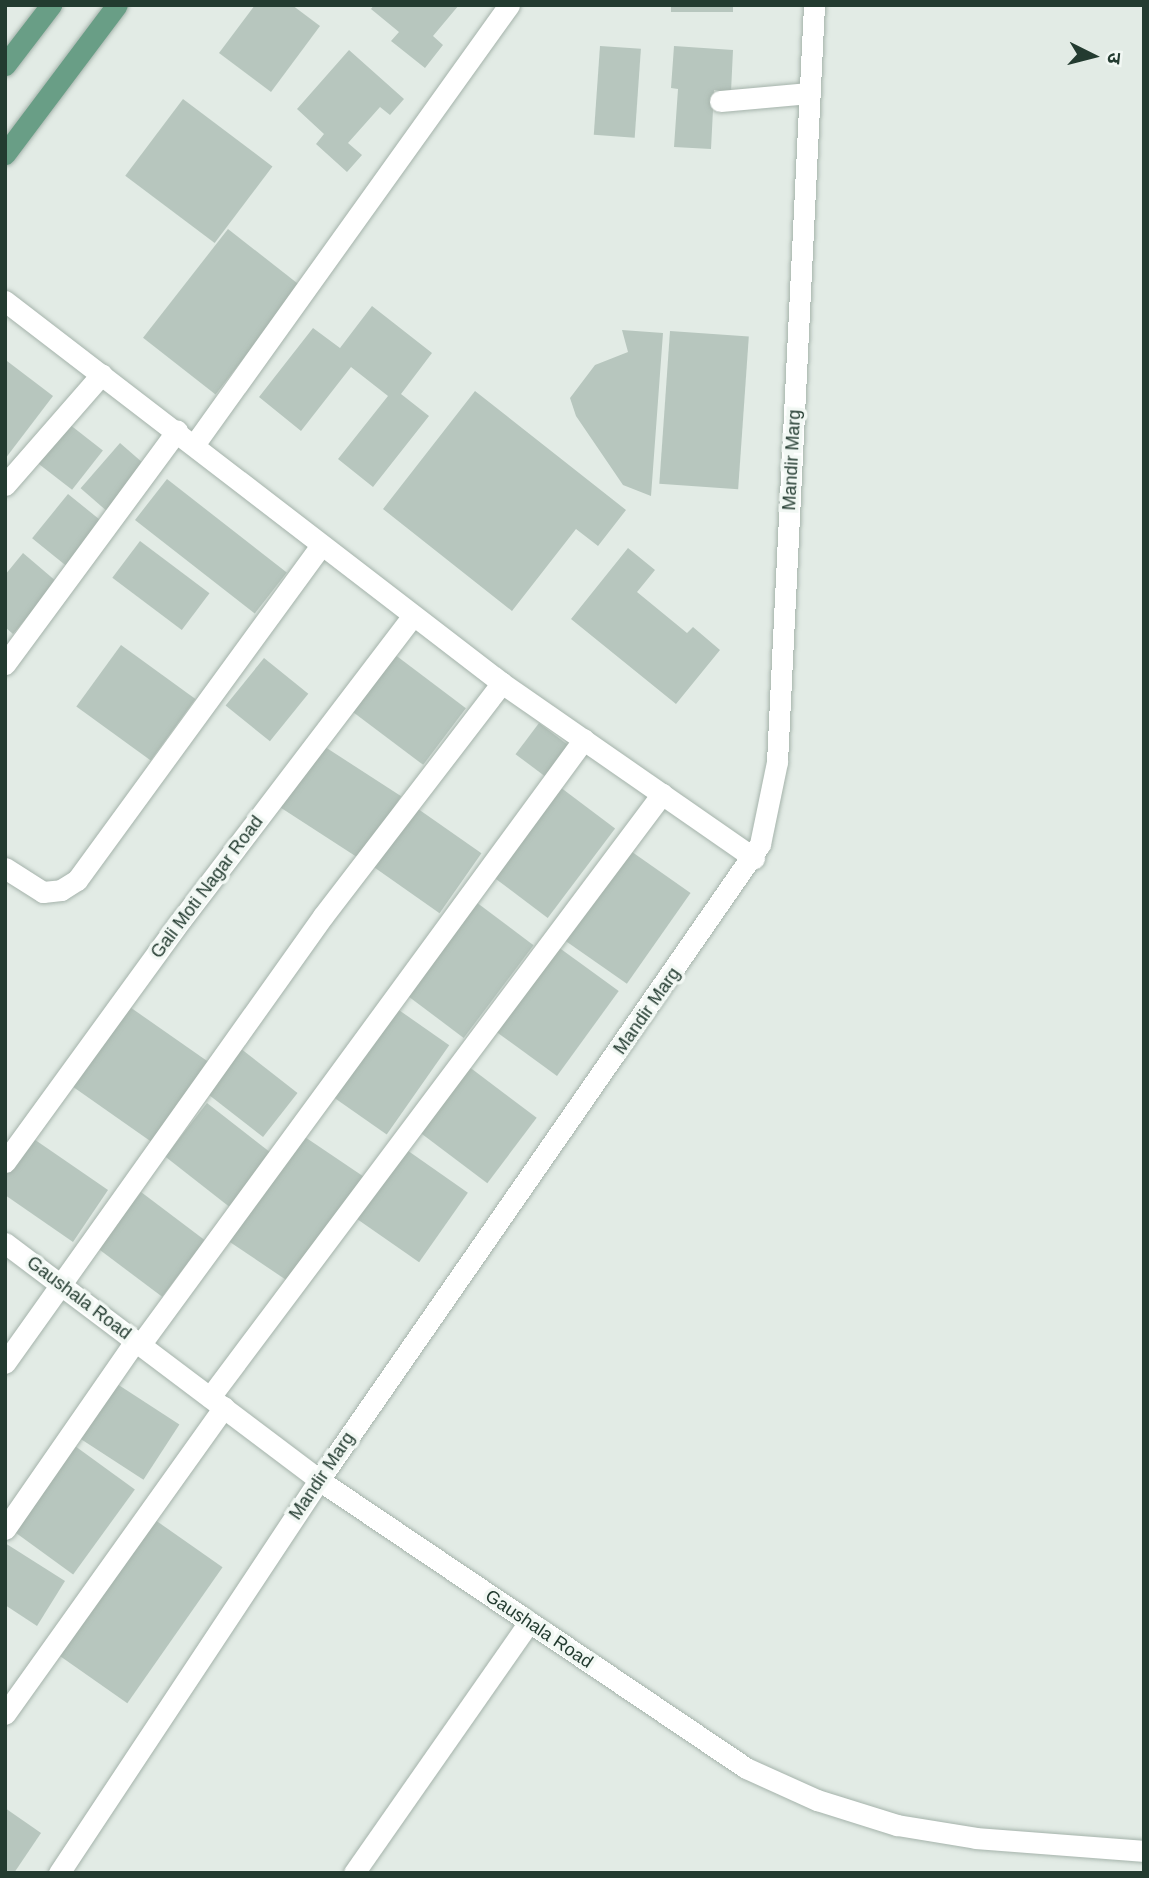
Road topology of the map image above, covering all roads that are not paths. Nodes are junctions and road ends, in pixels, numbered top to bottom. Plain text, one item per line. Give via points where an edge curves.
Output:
1 (51, 5) edge
2 (117, 5) edge
3 (509, 5) edge
4 (814, 5) edge
5 (5, 65) edge
6 (810, 93) junction
7 (720, 101) dead end
8 (5, 154) edge
9 (5, 301) edge
10 (102, 374) junction
11 (177, 431) junction
12 (194, 445) junction
13 (5, 485) edge
14 (321, 546) junction
15 (413, 616) junction
16 (9, 650) edge
17 (502, 683) junction
18 (584, 739) junction
19 (662, 794) junction
20 (754, 858) junction
21 (5, 868) edge
22 (5, 1162) edge
23 (5, 1243) edge
24 (61, 1284) junction
25 (138, 1343) junction
26 (5, 1363) edge
27 (217, 1402) junction
28 (318, 1480) junction
29 (5, 1529) edge
30 (529, 1622) junction
31 (5, 1714) edge
32 (1144, 1851) edge
33 (59, 1873) edge
34 (354, 1873) edge

1 - 5 main road
2 - 8 main road
3 - 12 street
4 - 6 street, Mandir Marg
6 - 7 street
6 - 20 street, Mandir Marg via 777,762 765,828
9 - 10 street
10 - 11 street
10 - 13 street
11 - 12 street
11 - 16 street
12 - 14 street
14 - 15 street
14 - 21 street via 77,880 61,890 43,891
15 - 17 street
15 - 22 street, Gali Moti Nagar Road via 181,920
17 - 18 street
17 - 24 street via 323,916
18 - 19 street
18 - 25 street
19 - 20 street
19 - 27 street
20 - 28 street, Mandir Marg
23 - 24 street, Gaushala Road
24 - 25 street, Gaushala Road
24 - 26 street
25 - 27 street, Gaushala Road
25 - 29 street
27 - 28 street, Gaushala Road
27 - 31 street
28 - 30 street, Gaushala Road
28 - 33 street, Mandir Marg
30 - 32 street, Gaushala Road via 746,1768 817,1800 897,1825 976,1838
30 - 34 street

